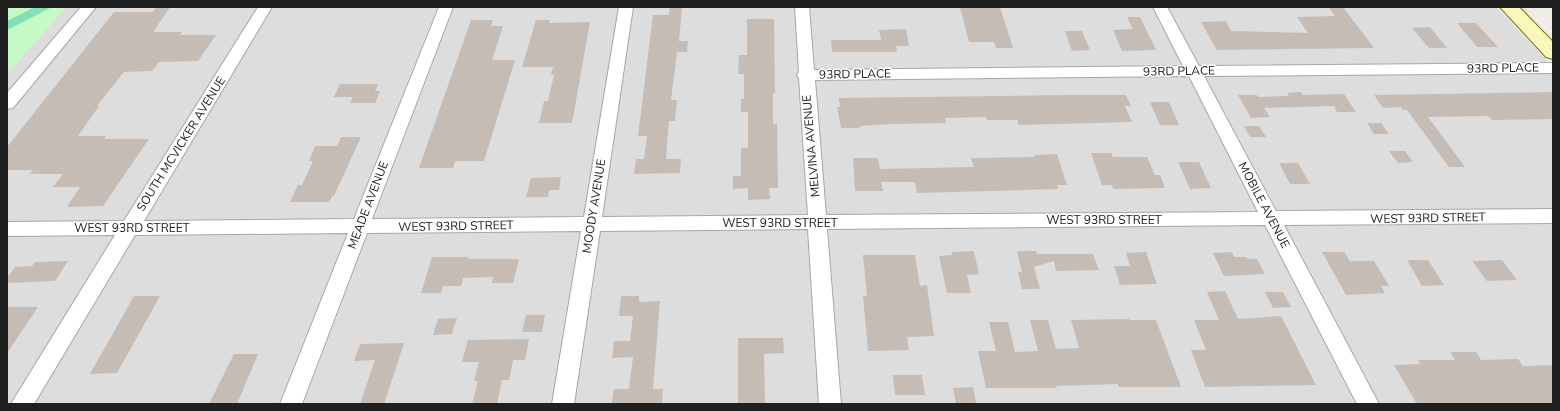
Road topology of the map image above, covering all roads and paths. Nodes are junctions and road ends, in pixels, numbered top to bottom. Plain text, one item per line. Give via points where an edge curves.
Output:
1 (89, 7) edge
2 (265, 7) edge
3 (446, 7) edge
4 (626, 7) edge
5 (802, 7) edge
6 (1160, 7) edge
7 (1509, 7) edge
8 (1530, 7) edge
9 (1553, 31) edge
10 (1553, 53) edge
11 (1553, 68) edge
12 (1193, 71) junction
13 (806, 75) junction
14 (7, 104) edge
15 (1553, 216) edge
16 (1271, 219) junction
17 (818, 222) junction
18 (591, 224) junction
19 (360, 227) junction
20 (130, 228) junction
21 (7, 229) edge
22 (22, 404) edge
23 (291, 404) edge
24 (563, 404) edge
25 (830, 404) edge
26 (1368, 404) edge

1 - 14 street
2 - 20 street, SOUTH MCVICKER AVENUE
3 - 19 street, MEADE AVENUE
4 - 18 street, MOODY AVENUE
5 - 13 street, MELVINA AVENUE
6 - 12 street, MOBILE AVENUE
7 - 10 main road
8 - 9 main road
11 - 12 street, 93RD PLACE
12 - 13 street, 93RD PLACE
12 - 16 street, MOBILE AVENUE
13 - 17 street, MELVINA AVENUE
15 - 16 street, WEST 93RD STREET
16 - 17 street, WEST 93RD STREET
16 - 26 street, MOBILE AVENUE
17 - 18 street, WEST 93RD STREET
17 - 25 street, MELVINA AVENUE
18 - 19 street, WEST 93RD STREET
18 - 24 street, MOODY AVENUE
19 - 20 street, WEST 93RD STREET
19 - 23 street, MEADE AVENUE
20 - 21 street, WEST 93RD STREET
20 - 22 street, SOUTH MCVICKER AVENUE

